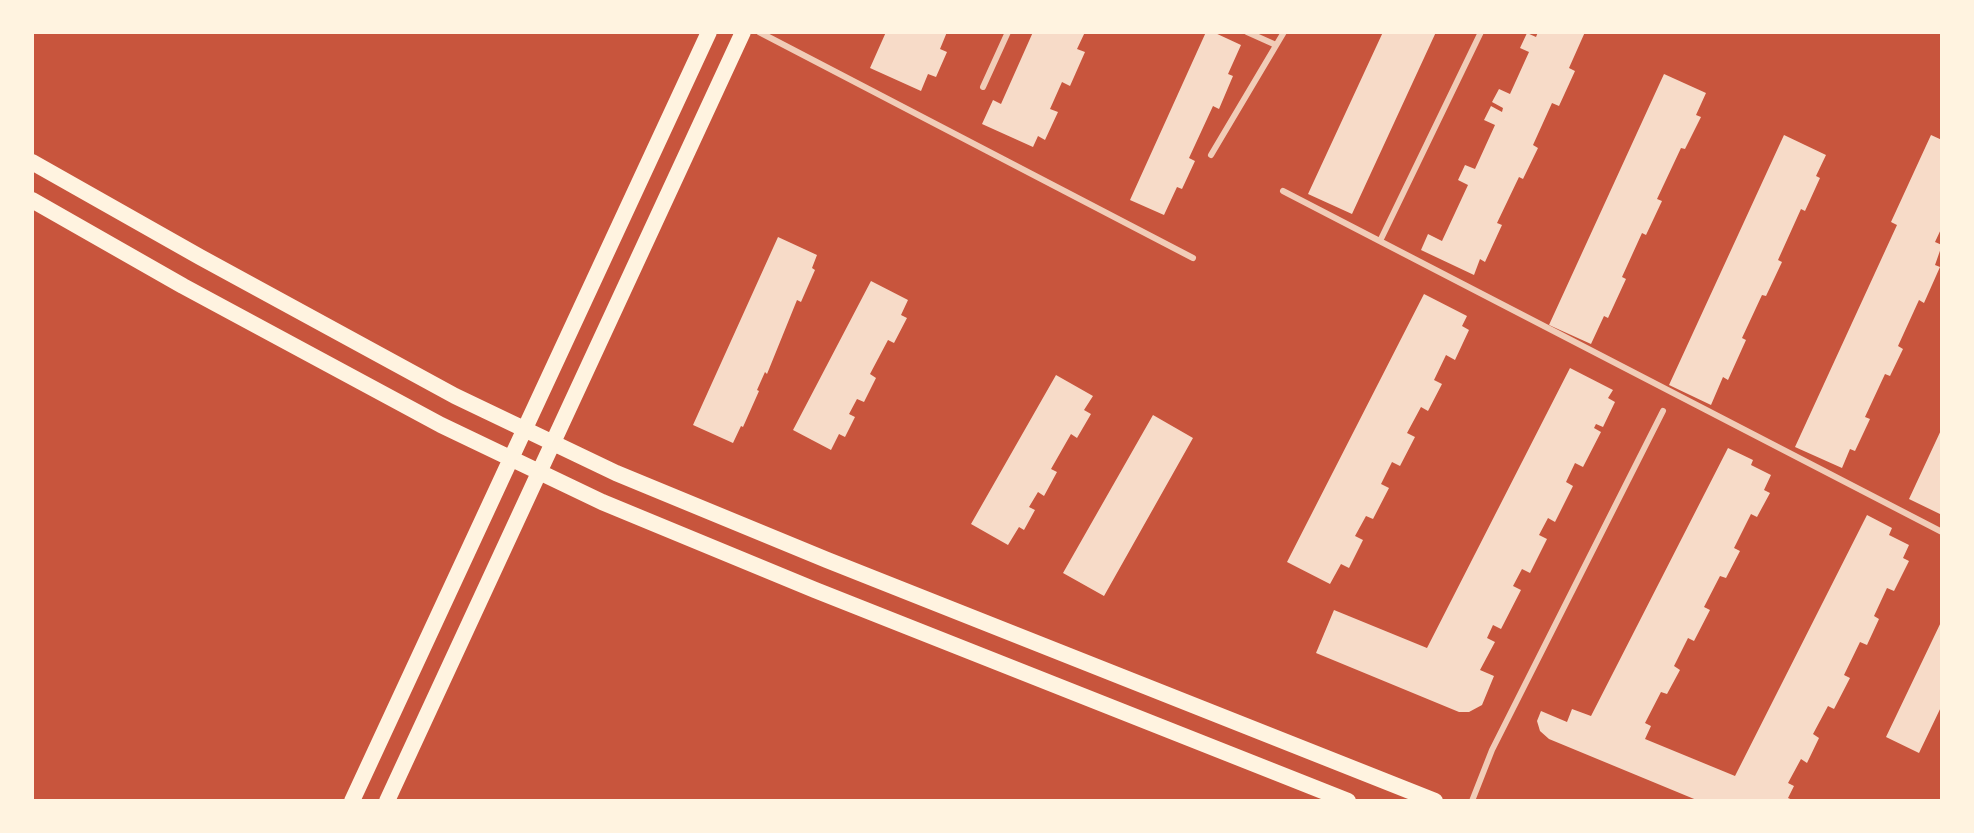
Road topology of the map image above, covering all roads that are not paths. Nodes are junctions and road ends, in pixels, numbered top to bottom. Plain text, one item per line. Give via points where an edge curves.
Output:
1 (709, 32) edge
2 (743, 32) edge
3 (759, 32) edge
4 (1008, 32) edge
5 (1247, 32) edge
6 (1284, 32) edge
7 (1481, 32) edge
8 (1276, 45) junction
9 (983, 87) dead end
10 (1211, 155) dead end
11 (32, 162) edge
12 (1283, 191) dead end
13 (32, 200) edge
14 (1380, 241) junction
15 (1193, 258) dead end
16 (1663, 411) dead end
17 (525, 429) junction
18 (553, 442) junction
19 (511, 459) junction
20 (539, 472) junction
21 (1942, 532) edge
22 (352, 801) edge
23 (387, 801) edge
24 (1348, 801) edge
25 (1435, 801) edge
26 (1472, 801) edge

1 - 17 main road
2 - 18 main road
3 - 15 lane
4 - 9 lane
5 - 8 lane
6 - 8 lane
7 - 14 lane
8 - 10 lane
11 - 17 main road via 455,396
12 - 14 lane
13 - 19 main road
14 - 21 lane
16 - 26 lane via 1492,750
17 - 18 main road
17 - 19 main road
18 - 20 main road
18 - 25 main road via 827,560
19 - 20 main road
19 - 22 main road
20 - 23 main road
20 - 24 main road via 815,590

